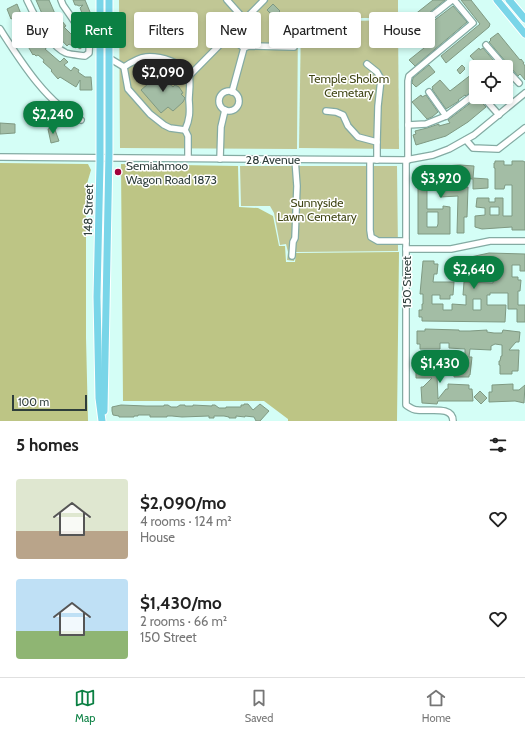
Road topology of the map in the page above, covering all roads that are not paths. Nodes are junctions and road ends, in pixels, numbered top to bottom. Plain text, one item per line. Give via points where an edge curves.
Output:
1 (27, 0) edge
2 (61, 0) edge
3 (100, 0) edge
4 (109, 0) edge
5 (227, 0) edge
6 (264, 0) edge
7 (453, 0) edge
8 (497, 0) edge
9 (509, 0) edge
10 (238, 12) edge
11 (251, 12) edge
12 (435, 14) edge
13 (525, 20) edge
14 (0, 29) edge
15 (525, 34) edge
16 (486, 45) dead end
17 (216, 48) edge
18 (244, 48) edge
19 (108, 58) junction
20 (498, 60) edge
21 (367, 64) dead end
22 (124, 67) junction
23 (197, 67) junction
24 (184, 68) junction
25 (189, 76) junction
26 (513, 77) edge
27 (519, 83) dead end
28 (232, 92) junction
29 (429, 92) dead end
30 (525, 93) edge
31 (469, 98) edge
32 (489, 104) edge
33 (225, 110) junction
34 (326, 112) dead end
35 (499, 115) junction
36 (446, 116) junction
37 (82, 120) dead end
38 (408, 125) junction
39 (525, 128) edge
40 (185, 130) junction
41 (466, 140) junction
42 (377, 142) junction
43 (0, 157) edge
44 (100, 157) junction
45 (109, 157) junction
46 (188, 158) junction
47 (220, 159) junction
48 (295, 159) junction
49 (370, 160) junction
50 (377, 160) junction
51 (407, 160) junction
52 (406, 241) junction
53 (525, 242) edge
54 (406, 249) junction
55 (292, 256) dead end
56 (103, 421) edge
57 (453, 421) edge

1 - 2 street via 40,26 52,41 65,52 85,56 90,53 90,29 76,24
3 - 44 main road, 148 Street
4 - 19 main road, 148 Street
5 - 10 street
6 - 11 street
7 - 12 street
7 - 38 street, 150 Street via 473,23 409,76
8 - 15 main road
9 - 13 main road
14 - 37 street via 21,61 50,95 71,115
16 - 20 street
17 - 23 street
18 - 28 street
19 - 22 street
19 - 45 main road, 148 Street
21 - 42 street via 381,79
22 - 24 street via 145,57 170,61
22 - 40 street via 128,89 150,114 164,126
23 - 24 street
23 - 25 street
24 - 25 street
25 - 40 street via 190,120
26 - 27 street
28 - 33 street via 238,103 234,109
28 - 33 street via 224,92 220,97 219,103
29 - 36 street
30 - 35 street, 28 Avenue
31 - 36 street
32 - 35 street
33 - 47 street via 220,127
34 - 42 street via 343,115 348,126 358,137
35 - 41 street, 28 Avenue
36 - 38 street via 426,124
38 - 51 street, 150 Street
39 - 41 street via 498,149 473,148
40 - 46 street via 188,136
41 - 51 street, 28 Avenue via 433,155
42 - 50 street
43 - 44 street, 28 Avenue
44 - 45 street, 28 Avenue
44 - 56 main road, 148 Street via 98,398
45 - 46 street, 28 Avenue
45 - 56 main road, 148 Street
46 - 47 street, 28 Avenue
47 - 48 street, 28 Avenue
48 - 49 street, 28 Avenue
48 - 55 street via 297,204
49 - 50 street, 28 Avenue
49 - 52 street via 371,238 378,241
50 - 51 street, 28 Avenue
51 - 52 street, 150 Street
52 - 54 street, 150 Street
53 - 54 street via 490,241 451,249
54 - 57 street, 150 Street via 406,404 416,410 446,411 451,413

